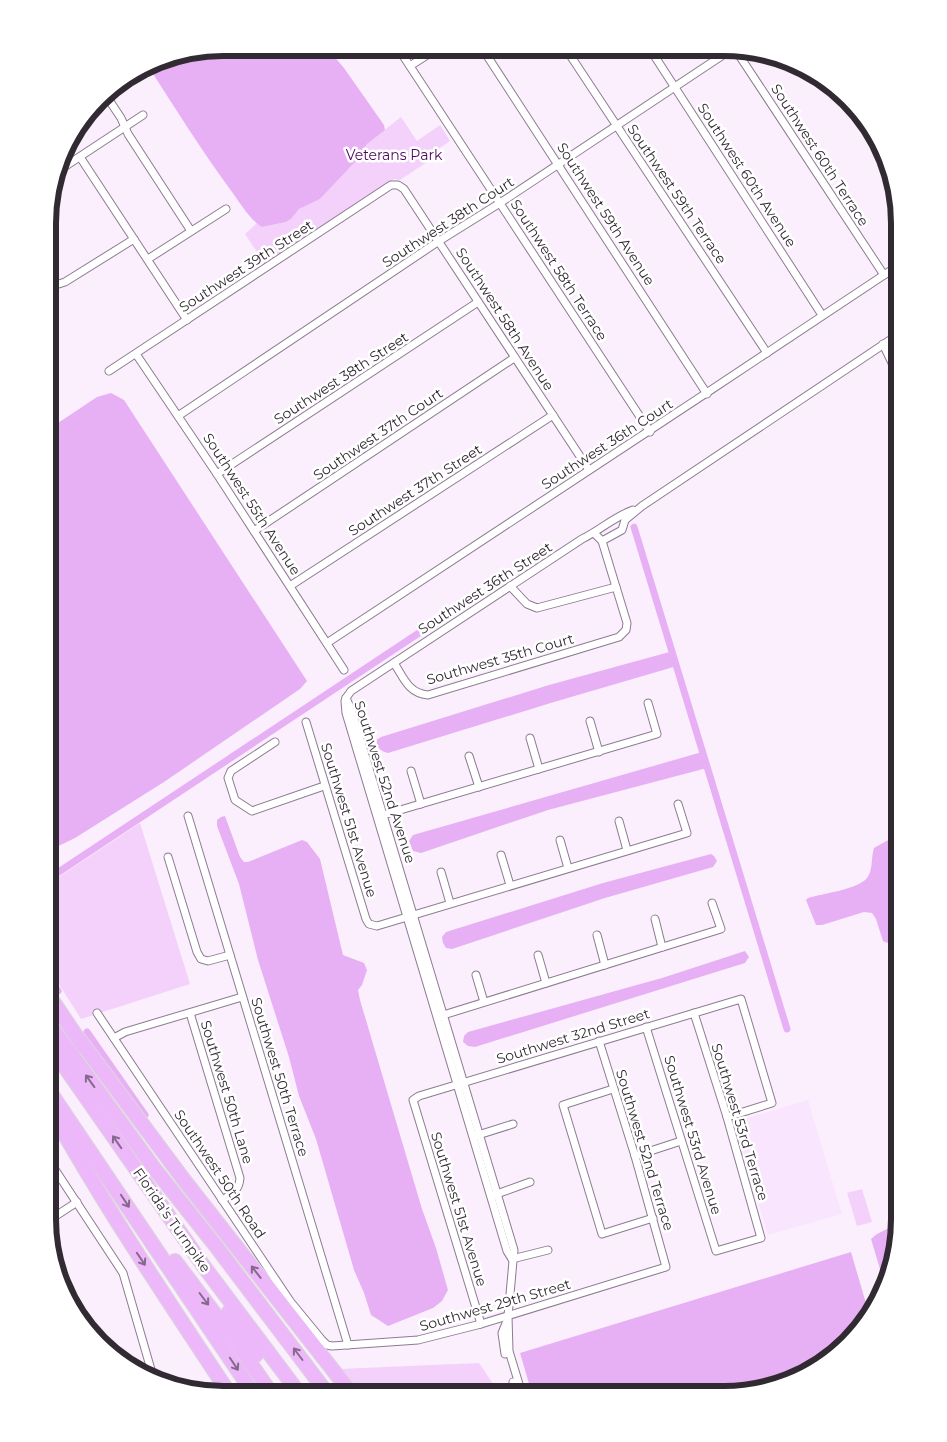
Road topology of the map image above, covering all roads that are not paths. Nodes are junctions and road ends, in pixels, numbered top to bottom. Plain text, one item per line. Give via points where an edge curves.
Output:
1 (488, 56) edge
2 (571, 56) edge
3 (655, 56) edge
4 (722, 56) edge
5 (404, 57) edge
6 (425, 57) edge
7 (739, 57) edge
8 (410, 66) junction
9 (675, 87) junction
10 (110, 101) edge
11 (143, 115) dead end
12 (617, 126) junction
13 (125, 127) junction
14 (80, 157) junction
15 (67, 164) edge
16 (559, 164) junction
17 (398, 185) joint
18 (500, 203) junction
19 (226, 209) dead end
20 (191, 231) junction
21 (134, 239) junction
22 (439, 241) junction
23 (148, 259) junction
24 (891, 270) edge
25 (884, 275) junction
26 (56, 285) edge
27 (478, 302) junction
28 (822, 315) junction
29 (188, 320) junction
30 (891, 340) edge
31 (884, 344) junction
32 (767, 353) junction
33 (136, 354) junction
34 (514, 358) junction
35 (891, 358) edge
36 (109, 371) dead end
37 (707, 394) junction
38 (553, 415) junction
39 (178, 416) junction
40 (650, 432) junction
41 (589, 470) junction
42 (217, 474) junction
43 (642, 506) junction
44 (612, 521) junction
45 (254, 531) junction
46 (594, 533) junction
47 (610, 537) junction
48 (602, 541) junction
49 (290, 586) junction
50 (510, 586) junction
51 (616, 587) junction
52 (327, 644) junction
53 (394, 663) junction
54 (344, 670) dead end
55 (346, 698) joint
56 (648, 703) dead end
57 (590, 721) dead end
58 (306, 722) dead end
59 (530, 738) dead end
60 (275, 742) dead end
61 (599, 752) junction
62 (469, 756) dead end
63 (539, 769) junction
64 (411, 771) dead end
65 (324, 786) junction
66 (478, 787) junction
67 (421, 804) junction
68 (678, 804) dead end
69 (188, 816) dead end
70 (380, 816) junction
71 (619, 821) dead end
72 (560, 840) dead end
73 (628, 850) junction
74 (501, 855) dead end
75 (168, 857) dead end
76 (568, 868) junction
77 (441, 872) dead end
78 (510, 885) junction
79 (450, 903) junction
80 (712, 903) dead end
81 (410, 915) junction
82 (655, 919) dead end
83 (596, 935) dead end
84 (662, 947) junction
85 (230, 955) junction
86 (538, 955) dead end
87 (605, 965) junction
88 (476, 975) dead end
89 (546, 983) junction
90 (242, 997) junction
91 (484, 1002) junction
92 (56, 1006) edge
93 (97, 1013) dead end
94 (190, 1013) junction
95 (694, 1013) junction
96 (440, 1016) junction
97 (646, 1026) junction
98 (56, 1033) edge
99 (114, 1038) junction
100 (79, 1039) junction
101 (599, 1041) junction
102 (56, 1054) edge
103 (461, 1084) junction
104 (613, 1089) junction
105 (414, 1100) joint
106 (56, 1101) edge
107 (727, 1117) junction
108 (56, 1119) edge
109 (513, 1124) dead end
110 (476, 1135) junction
111 (681, 1141) junction
112 (635, 1156) junction
113 (56, 1171) edge
114 (530, 1182) dead end
115 (494, 1195) junction
116 (222, 1200) junction
117 (77, 1202) junction
118 (56, 1216) edge
119 (652, 1218) junction
120 (139, 1222) junction
121 (215, 1245) junction
122 (548, 1250) dead end
123 (716, 1251) joint
124 (512, 1259) junction
125 (666, 1267) joint
126 (205, 1268) junction
127 (508, 1316) junction
128 (482, 1324) junction
129 (327, 1345) joint
130 (348, 1345) junction
131 (151, 1369) edge
132 (225, 1386) edge
133 (249, 1386) edge
134 (266, 1386) edge
135 (277, 1386) edge
136 (294, 1386) edge
137 (322, 1386) edge
138 (345, 1386) edge
139 (514, 1386) edge
140 (519, 1386) edge

1 - 16 street, Southwest 59th Avenue
2 - 12 street, Southwest 59th Terrace
3 - 9 street, Southwest 60th Avenue
4 - 9 street, Southwest 38th Court
5 - 8 street, Southwest 58th Terrace
6 - 8 street
7 - 25 street, Southwest 60th Terrace
8 - 18 street, Southwest 58th Terrace
9 - 12 street, Southwest 38th Court
9 - 28 street, Southwest 60th Avenue
10 - 13 street
11 - 13 street
12 - 16 street, Southwest 38th Court
12 - 32 street, Southwest 59th Terrace
13 - 14 street
13 - 20 street
14 - 15 street
14 - 21 street
16 - 18 street, Southwest 38th Court
16 - 37 street, Southwest 59th Avenue
17 - 22 street, Southwest 58th Avenue
17 - 29 street, Southwest 39th Street via 391,185
18 - 22 street, Southwest 38th Court
18 - 40 street, Southwest 58th Terrace
19 - 20 street
20 - 23 street
21 - 23 street
21 - 26 street
22 - 27 street, Southwest 58th Avenue
22 - 39 street, Southwest 38th Court
23 - 29 street
24 - 25 street, Southwest 36th Court
25 - 28 street, Southwest 36th Court
27 - 34 street, Southwest 58th Avenue
27 - 42 street, Southwest 38th Street
28 - 32 street, Southwest 36th Court
29 - 33 street, Southwest 39th Street
30 - 31 street, Southwest 36th Street
31 - 35 street
31 - 43 street, Southwest 36th Street
32 - 37 street, Southwest 36th Court
33 - 36 street, Southwest 39th Street
33 - 39 street, Southwest 55th Avenue
34 - 38 street, Southwest 58th Avenue
34 - 45 street, Southwest 37th Court
37 - 40 street, Southwest 36th Court
38 - 41 street, Southwest 58th Avenue
38 - 49 street, Southwest 37th Street
39 - 42 street, Southwest 55th Avenue
40 - 41 street, Southwest 36th Court
41 - 52 street, Southwest 36th Court
42 - 45 street, Southwest 55th Avenue
43 - 44 street, Southwest 36th Street
43 - 47 street, Southwest 36th Street via 625,520 622,530
44 - 46 street, Southwest 36th Street
44 - 47 street via 608,529
45 - 49 street, Southwest 55th Avenue
46 - 48 street
46 - 50 street, Southwest 36th Street
47 - 48 street, Southwest 36th Street
48 - 51 street
49 - 52 street, Southwest 55th Avenue
50 - 51 street via 527,604 537,608
50 - 53 street, Southwest 36th Street
51 - 53 street, Southwest 35th Court via 627,623 626,630 619,637 428,695 410,689
52 - 54 street, Southwest 55th Avenue
53 - 55 street, Southwest 36th Street via 351,691
55 - 70 street, Southwest 52nd Avenue via 346,714
56 - 61 street via 657,734
57 - 61 street
58 - 65 street, Southwest 51st Avenue
59 - 63 street
60 - 65 street via 231,771 228,778 235,800 252,811
61 - 63 street
62 - 66 street
63 - 66 street
64 - 67 street
65 - 81 street, Southwest 51st Avenue via 366,919 376,926
66 - 67 street
67 - 70 street
68 - 73 street via 687,833
69 - 85 street, Southwest 50th Terrace
70 - 81 street, Southwest 52nd Avenue
71 - 73 street
72 - 76 street
73 - 76 street
74 - 78 street
75 - 85 street via 201,959 208,961
76 - 78 street
77 - 79 street
78 - 79 street
79 - 81 street
80 - 84 street via 721,929
81 - 96 street, Southwest 52nd Avenue
82 - 84 street
83 - 87 street
84 - 87 street
85 - 90 street, Southwest 50th Terrace
86 - 89 street
87 - 89 street
88 - 91 street
89 - 91 street
90 - 94 street
90 - 130 street, Southwest 50th Terrace
91 - 96 street
92 - 100 highway
93 - 99 street, Southwest 50th Road
94 - 99 street
94 - 116 street, Southwest 50th Lane via 240,1178 236,1192
95 - 97 street, Southwest 32nd Street
95 - 107 street, Southwest 53rd Terrace
95 - 107 street, Southwest 32nd Street via 741,999 772,1103
96 - 103 street, Southwest 52nd Avenue
97 - 101 street, Southwest 32nd Street
97 - 111 street, Southwest 53rd Avenue
121 -> 98 highway via 154,1168
99 - 116 street, Southwest 50th Road
100 - 121 highway
138 -> 100 highway
101 - 103 street, Southwest 32nd Street
101 - 104 street, Southwest 52nd Terrace
126 -> 102 highway, Florida's Turnpike
103 - 105 street, Southwest 32nd Street
103 - 110 street, Southwest 52nd Avenue
104 - 112 street, Southwest 52nd Terrace
104 - 119 street via 563,1105 602,1234
105 - 128 street, Southwest 51st Avenue
106 -> 120 highway, Florida's Turnpike
107 - 123 street, Southwest 53rd Terrace via 761,1238
108 -> 132 highway via 128,1241
109 - 110 street
110 - 115 street, Southwest 52nd Avenue
111 - 112 street
111 - 123 street, Southwest 53rd Avenue
112 - 119 street, Southwest 52nd Terrace
113 - 117 street
114 - 115 street
115 - 124 street, Southwest 52nd Avenue via 506,1251
116 - 129 street, Southwest 50th Road via 290,1301
117 - 118 street
117 - 131 street via 123,1273
119 - 125 street, Southwest 52nd Terrace
120 -> 133 highway, Florida's Turnpike
120 -> 134 highway via 175,1260
137 -> 121 highway
122 - 124 street
124 - 127 street, Southwest 52nd Avenue
125 - 127 street, Southwest 29th Street
126 - 135 highway via 221,1302
126 - 136 highway, Florida's Turnpike
127 - 128 street, Southwest 29th Street
127 - 139 street via 502,1333
127 - 140 street via 514,1370
128 - 130 street, Southwest 29th Street via 418,1340
129 - 130 street, Southwest 29th Street

